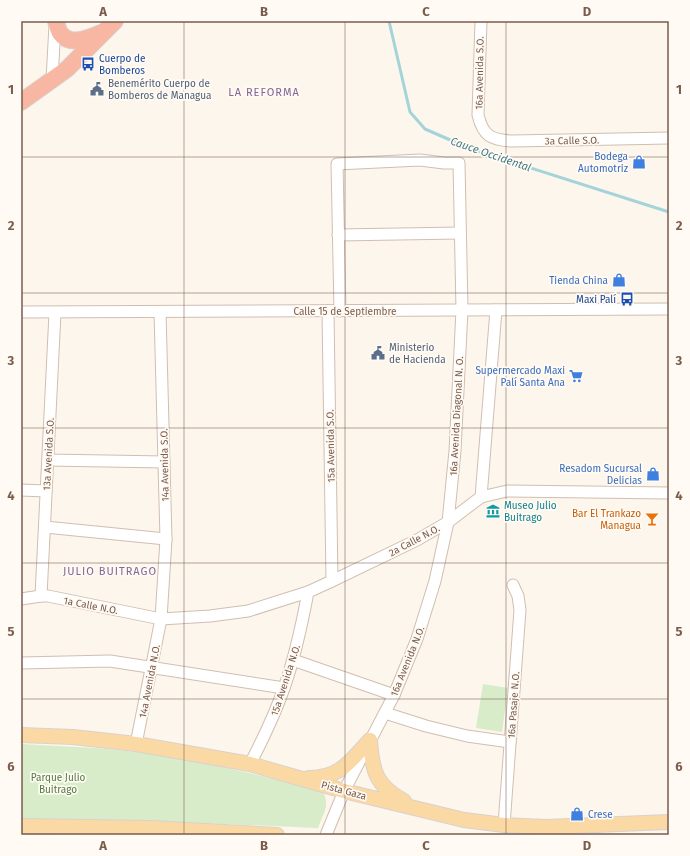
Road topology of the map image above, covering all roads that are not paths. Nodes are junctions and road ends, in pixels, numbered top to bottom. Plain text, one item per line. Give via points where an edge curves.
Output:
1 (55, 21) edge
2 (481, 21) edge
3 (111, 26) edge
4 (52, 80) junction
5 (21, 102) edge
6 (481, 125) joint
7 (669, 138) edge
8 (460, 233) junction
9 (338, 235) junction
10 (669, 309) edge
11 (462, 310) junction
12 (496, 310) junction
13 (328, 311) junction
14 (340, 311) junction
15 (21, 312) edge
16 (160, 312) junction
17 (55, 313) junction
18 (48, 460) junction
19 (164, 462) junction
20 (21, 490) edge
21 (46, 491) junction
22 (669, 493) edge
23 (481, 497) junction
24 (448, 522) junction
25 (44, 527) junction
26 (166, 539) junction
27 (332, 581) junction
28 (513, 585) dead end
29 (308, 592) junction
30 (41, 596) junction
31 (21, 599) edge
32 (161, 619) junction
33 (293, 660) junction
34 (21, 663) edge
35 (152, 667) junction
36 (284, 688) junction
37 (394, 695) junction
38 (385, 713) junction
39 (21, 735) edge
40 (370, 740) junction
41 (510, 742) junction
42 (136, 744) junction
43 (250, 764) junction
44 (297, 777) junction
45 (344, 791) junction
46 (417, 808) junction
47 (669, 822) edge
48 (504, 825) junction
49 (21, 826) edge
50 (136, 831) edge
51 (258, 834) edge
52 (277, 835) edge
53 (326, 835) edge

1 - 3 highway via 60,33 75,41 84,40
1 - 4 street
2 - 6 street, 16a Avenida S.O. via 478,114
3 - 4 highway
4 - 5 highway
6 - 7 street, 3a Calle S.O. via 492,138 500,140
8 - 9 street
8 - 9 street, 16a Avenida Diagonal N. O. via 459,163 420,160 337,164
8 - 11 street, 16a Avenida Diagonal N. O.
9 - 14 street
10 - 12 street, Calle 15 de Septiembre
11 - 12 street, Calle 15 de Septiembre
11 - 14 street, Calle 15 de Septiembre
11 - 24 street, 16a Avenida Diagonal N. O. via 455,451
12 - 23 street
13 - 14 street, Calle 15 de Septiembre
13 - 16 street, Calle 15 de Septiembre
13 - 27 street, 15a Avenida S.O.
15 - 17 street, Calle 15 de Septiembre
16 - 17 street, Calle 15 de Septiembre
16 - 19 street, 14a Avenida S.O.
17 - 18 street, 13a Avenida S.O.
18 - 19 street
18 - 21 street, 13a Avenida S.O.
19 - 26 street, 14a Avenida S.O.
20 - 21 street
21 - 25 street, 13a Avenida S.O.
22 - 23 street, 2a Calle N.O. via 507,491
23 - 24 street, 2a Calle N.O.
24 - 27 street, 2a Calle N.O.
24 - 37 street, 16a Avenida N.O. via 433,588 417,639
25 - 26 street
25 - 30 street, 13a Avenida S.O.
26 - 32 street, 14a Avenida S.O.
27 - 29 street, 2a Calle N.O.
28 - 41 street, 16a Pasaje N.O. via 520,610
29 - 32 street, 2a Calle N.O. via 248,611
29 - 33 street, 15a Avenida N.O.
30 - 31 street, 1a Calle N.O.
30 - 32 street, 1a Calle N.O.
32 - 35 street, 14a Avenida N.O.
33 - 36 street, 15a Avenida N.O.
33 - 37 street
34 - 35 street via 110,661
35 - 36 street
35 - 42 street, 14a Avenida N.O.
36 - 43 street, 15a Avenida N.O. via 269,727
37 - 38 street, 16a Avenida N.O.
38 - 40 street, 16a Avenida N.O.
38 - 41 street via 453,733
39 - 42 main road, Pista Gaza via 73,737
40 - 44 main road via 335,773 321,777
40 - 45 street, 16a Avenida N.O.
40 - 46 main road via 373,764 379,781 391,794
41 - 48 street, 16a Pasaje N.O.
42 - 43 main road, Pista Gaza
43 - 44 main road, Pista Gaza
44 - 45 main road, Pista Gaza
45 - 46 main road, Pista Gaza
45 - 53 street, 16a Avenida N.O.
46 - 48 main road, Pista Gaza via 464,820
47 - 48 main road, Pista Gaza via 546,827
49 - 50 main road
50 - 51 main road
51 - 52 main road

